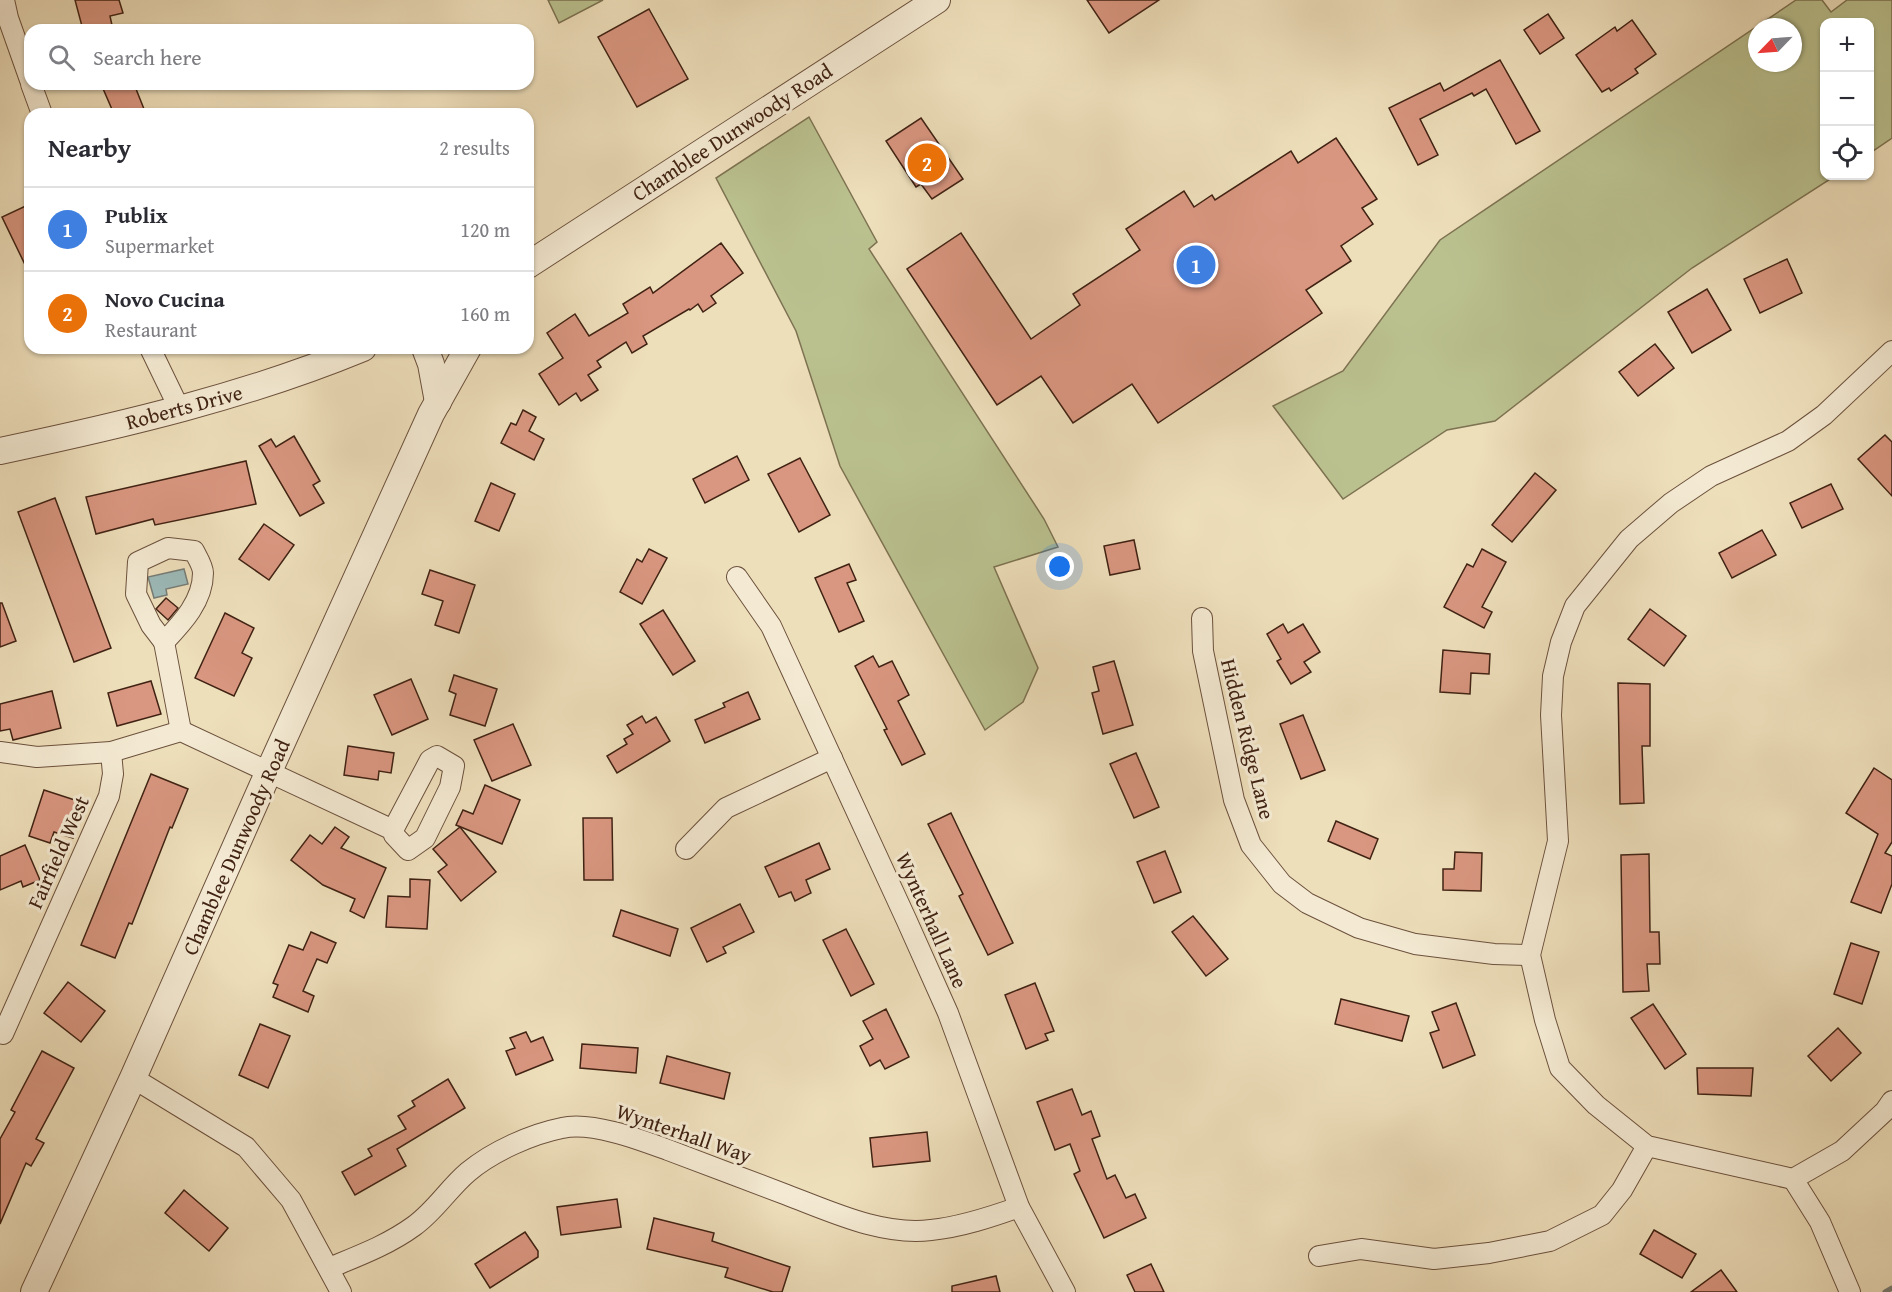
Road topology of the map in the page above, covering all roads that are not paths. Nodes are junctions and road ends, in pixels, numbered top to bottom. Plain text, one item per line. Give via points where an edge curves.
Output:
1 (4, 0) edge
2 (937, 0) edge
3 (909, 8) edge
4 (24, 63) edge
5 (34, 90) edge
6 (40, 108) edge
7 (534, 261) edge
8 (1892, 351) edge
9 (153, 354) edge
10 (349, 354) edge
11 (427, 354) edge
12 (465, 354) edge
13 (438, 402) junction
14 (179, 408) junction
15 (0, 451) edge
16 (737, 577) dead end
17 (1202, 618) dead end
18 (164, 642) junction
19 (181, 731) junction
20 (0, 752) edge
21 (111, 752) junction
22 (832, 758) junction
23 (268, 771) junction
24 (393, 830) dead end
25 (686, 849) dead end
26 (1530, 955) junction
27 (1, 1036) edge
28 (133, 1078) junction
29 (1892, 1101) edge
30 (1647, 1146) junction
31 (1793, 1179) junction
32 (1019, 1207) junction
33 (1319, 1256) dead end
34 (328, 1268) junction
35 (34, 1292) edge
36 (341, 1292) edge
37 (1065, 1292) edge
38 (1850, 1292) edge

1 - 4 street
2 - 3 street, Chamblee Dunwoody Road
3 - 7 street, Chamblee Dunwoody Road
5 - 6 street
8 - 26 street via 1824,416 1788,441 1711,476 1671,503 1629,539 1575,606 1552,676 1558,841
9 - 14 street
10 - 14 street, Roberts Drive via 257,387
11 - 13 street
12 - 13 street, Chamblee Dunwoody Road
13 - 23 street, Chamblee Dunwoody Road
14 - 15 street, Roberts Drive via 101,430
16 - 22 street, Wynterhall Lane via 771,626
17 - 26 street, Hidden Ridge Lane via 1203,651 1234,800 1251,845 1282,884 1307,903 1359,927 1415,944
18 - 18 street via 186,618 198,597 204,571 194,551 168,548 138,562 136,594
18 - 19 street
19 - 21 street
19 - 23 street
20 - 21 street via 36,757
21 - 27 street, Fairfield West via 109,796
22 - 25 street via 726,808
22 - 32 street, Wynterhall Lane via 948,1013
23 - 24 street
23 - 28 street, Chamblee Dunwoody Road
26 - 30 street via 1560,1068 1596,1105
28 - 34 street via 246,1147 291,1200
28 - 35 street, Chamblee Dunwoody Road
29 - 31 street via 1842,1151
30 - 31 street
30 - 33 street via 1622,1190 1602,1215 1550,1241 1434,1259 1361,1249
31 - 38 street via 1820,1222
32 - 34 street, Wynterhall Way via 930,1231 894,1230 853,1220 604,1129 565,1127 523,1140 496,1154 468,1172 415,1225 389,1242
32 - 37 street, Wynterhall Lane
34 - 36 street

